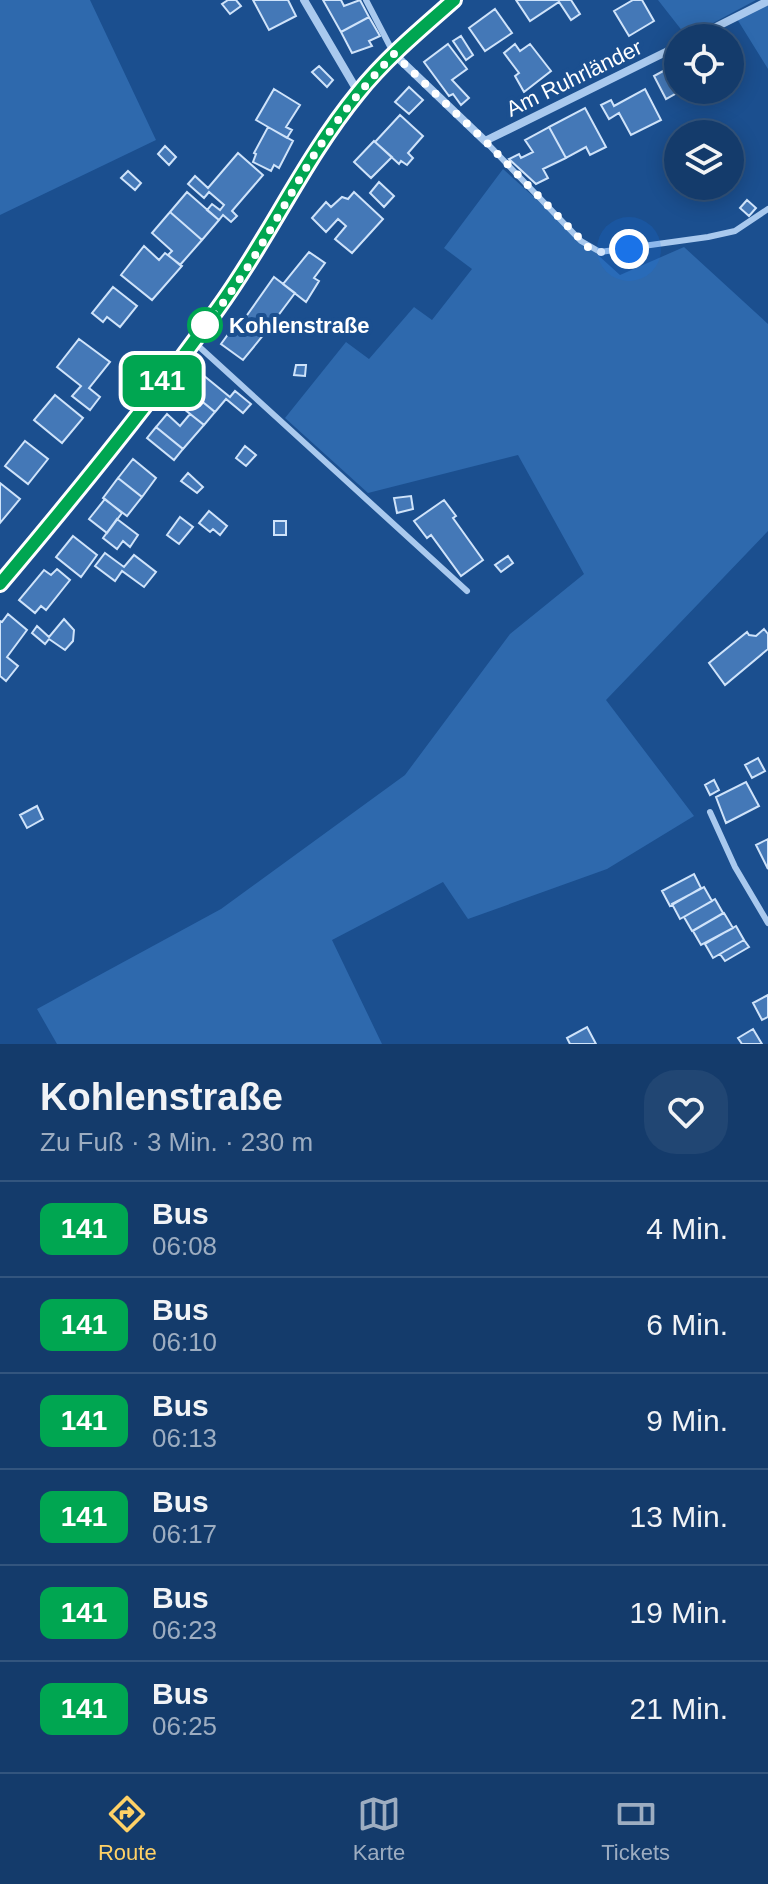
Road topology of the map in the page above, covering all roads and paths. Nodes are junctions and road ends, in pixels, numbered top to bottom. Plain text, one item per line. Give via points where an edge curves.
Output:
1 (304, 0) edge
2 (366, 0) edge
3 (454, 0) edge
4 (768, 1) edge
5 (722, 24) edge
6 (664, 53) edge
7 (394, 54) junction
8 (358, 92) junction
9 (485, 141) junction
10 (768, 209) edge
11 (194, 342) junction
12 (0, 584) edge
13 (467, 591) dead end
14 (710, 812) dead end
15 (768, 923) edge

1 - 8 street
2 - 7 lane
3 - 7 street
4 - 5 street
6 - 9 street, Am Ruhrländer
7 - 8 street
7 - 9 street
8 - 11 street via 258,252
9 - 10 lane via 581,241 600,252 735,231
11 - 12 street
11 - 13 lane
14 - 15 lane

